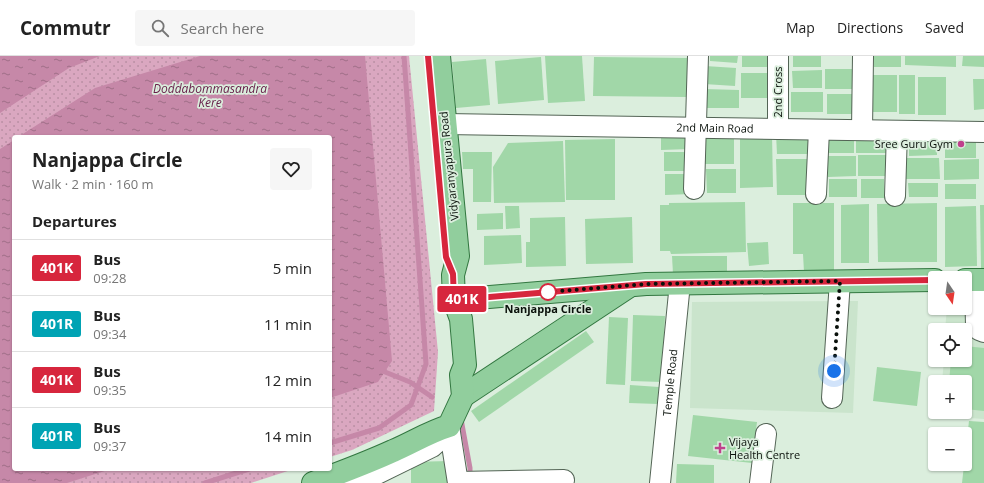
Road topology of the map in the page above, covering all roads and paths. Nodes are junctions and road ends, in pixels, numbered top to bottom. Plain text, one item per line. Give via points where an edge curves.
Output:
1 (428, 56) edge
2 (438, 56) edge
3 (698, 56) edge
4 (778, 56) edge
5 (863, 56) edge
6 (445, 124) junction
7 (696, 128) junction
8 (778, 129) junction
9 (819, 130) junction
10 (862, 130) junction
11 (897, 131) junction
12 (984, 132) edge
13 (694, 189) dead end
14 (816, 194) dead end
15 (895, 196) dead end
16 (453, 274) junction
17 (928, 280) edge
18 (975, 280) edge
19 (840, 281) junction
20 (680, 283) junction
21 (630, 286) junction
22 (457, 310) junction
23 (984, 332) edge
24 (462, 385) junction
25 (832, 398) dead end
26 (449, 426) junction
27 (766, 434) dead end
28 (564, 480) dead end
29 (464, 482) edge
30 (313, 483) edge
31 (354, 483) edge
32 (660, 483) edge
33 (760, 483) edge

1 - 16 main road, Vidyaranyapura Road via 446,257
2 - 6 main road, Vidyaranyapura Road
3 - 7 street
4 - 8 street, 2nd Cross
5 - 10 street
6 - 7 street, 2nd Main Road
6 - 16 main road, Vidyaranyapura Road via 458,256
7 - 8 street, 2nd Main Road
7 - 13 street
8 - 9 street, 2nd Main Road
9 - 10 street, 2nd Main Road
9 - 14 street
10 - 11 street, 2nd Main Road
11 - 12 street, 2nd Main Road
11 - 15 street
16 - 22 main road, Vidyaranyapura Road
17 - 19 main road
18 - 23 street via 976,326
19 - 20 main road
19 - 25 street
20 - 21 main road
20 - 32 street, Temple Road
21 - 22 main road
21 - 24 main road
22 - 24 main road via 452,317 455,367
24 - 26 main road
26 - 29 street
26 - 30 main road via 433,430 379,458
26 - 31 street via 442,438 432,447
27 - 33 street
28 - 29 street

